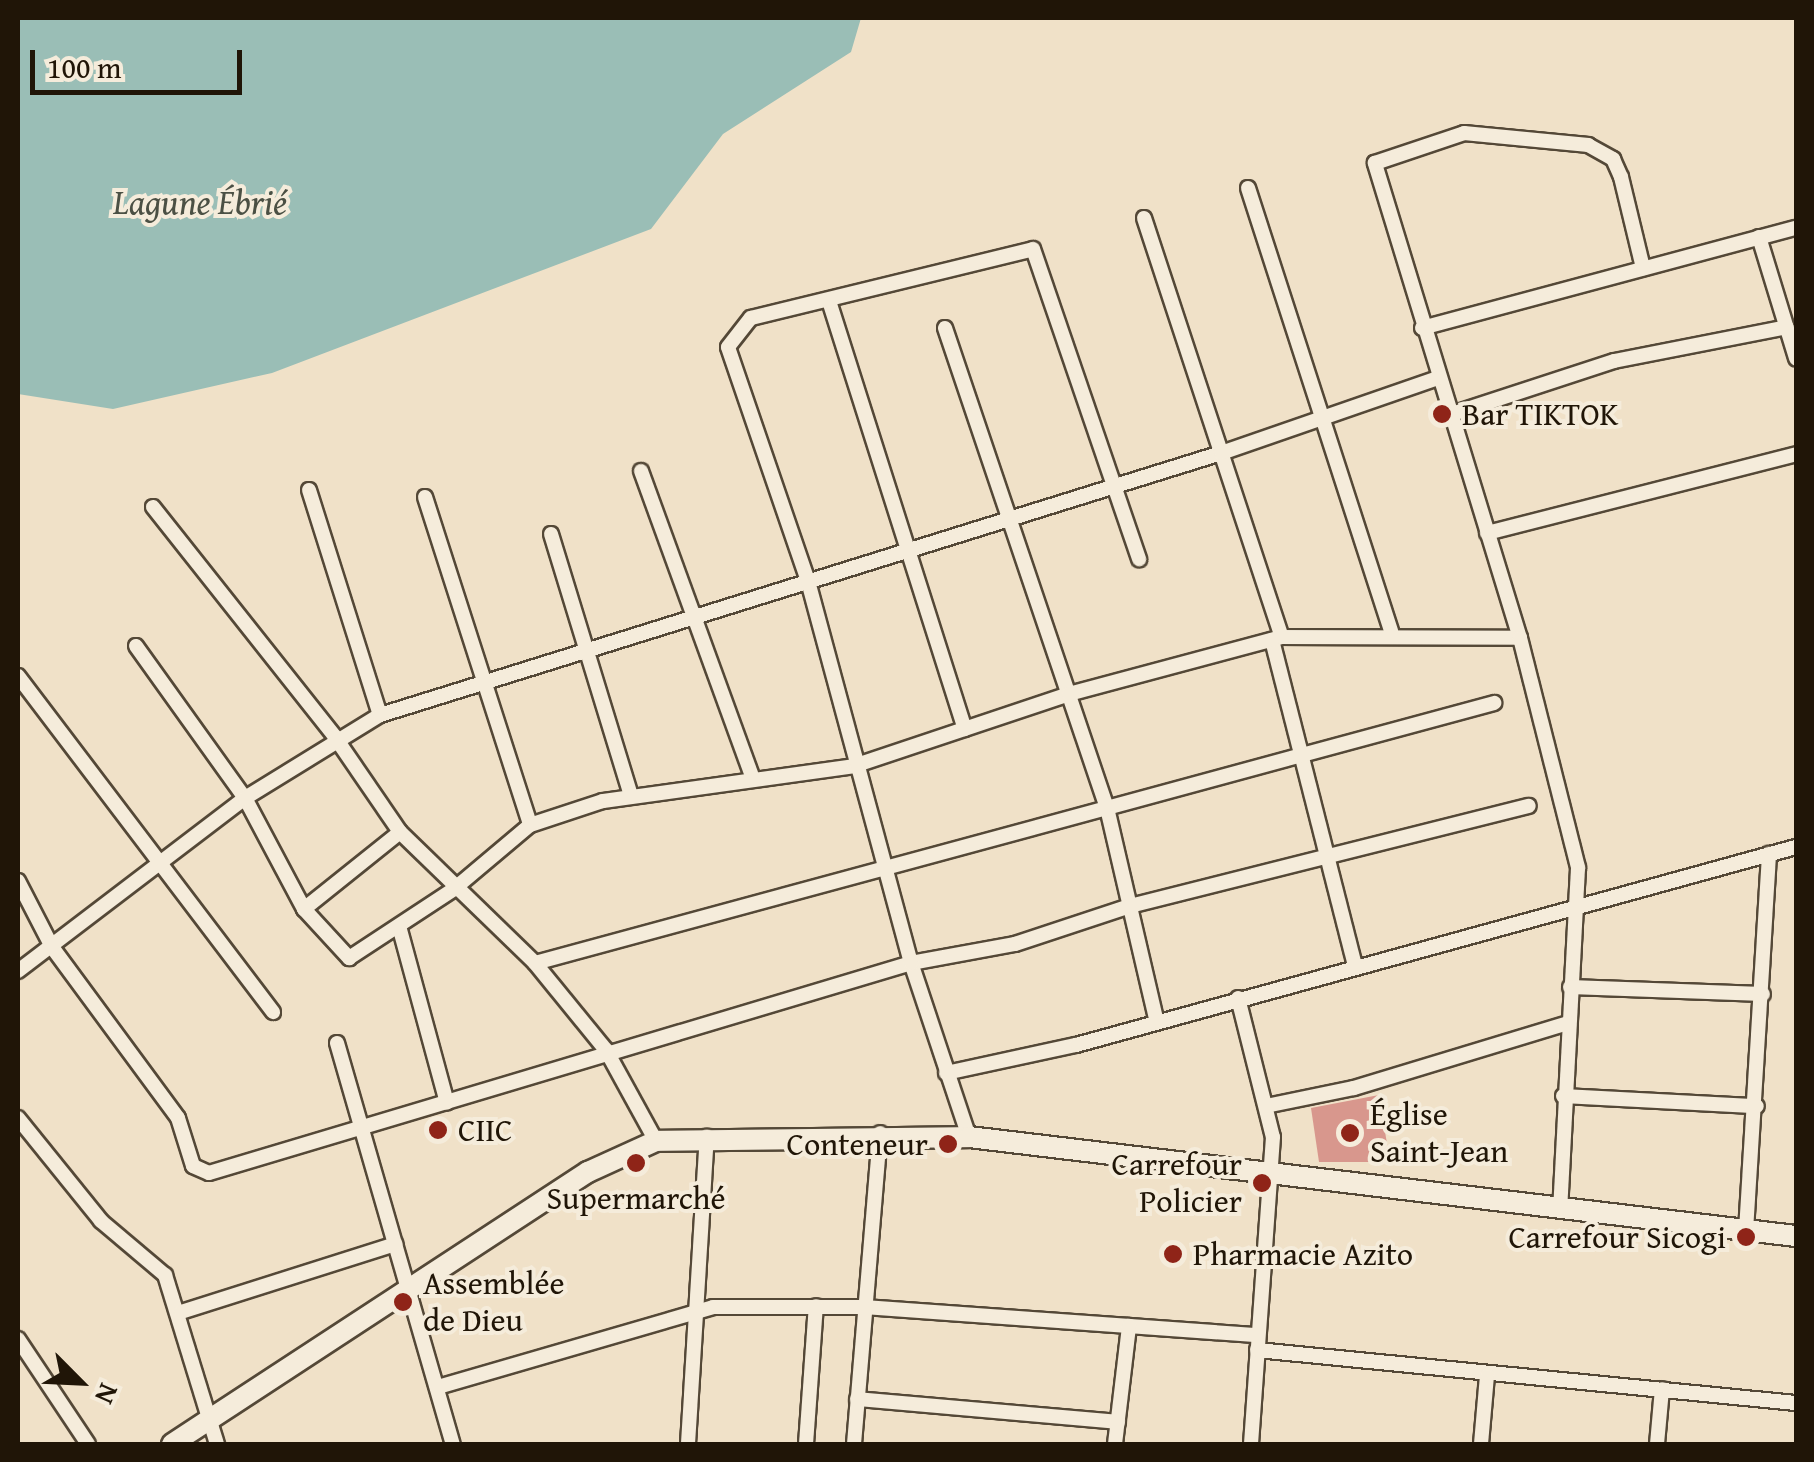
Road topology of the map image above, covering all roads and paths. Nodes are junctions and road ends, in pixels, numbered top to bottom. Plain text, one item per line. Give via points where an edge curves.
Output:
1 (1248, 188) dead end
2 (1144, 218) dead end
3 (1796, 228) edge
4 (1760, 237) junction
5 (1643, 268) junction
6 (830, 304) junction
7 (1787, 327) junction
8 (946, 328) dead end
9 (1422, 328) junction
10 (1796, 358) edge
11 (1437, 378) junction
12 (1450, 415) junction
13 (1322, 418) junction
14 (1221, 453) junction
15 (1796, 454) edge
16 (641, 470) dead end
17 (1114, 484) junction
18 (309, 490) dead end
19 (425, 497) dead end
20 (153, 507) dead end
21 (1010, 515) junction
22 (1487, 532) junction
23 (551, 534) dead end
24 (908, 549) junction
25 (1138, 559) dead end
26 (808, 581) junction
27 (696, 617) junction
28 (1391, 632) junction
29 (1277, 638) junction
30 (1520, 638) junction
31 (136, 646) dead end
32 (589, 654) junction
33 (18, 676) edge
34 (487, 686) junction
35 (1069, 694) junction
36 (1494, 703) dead end
37 (380, 714) junction
38 (965, 728) junction
39 (335, 737) junction
40 (1302, 757) junction
41 (854, 766) junction
42 (752, 778) junction
43 (632, 795) junction
44 (246, 798) junction
45 (1529, 806) dead end
46 (1108, 808) junction
47 (530, 826) junction
48 (400, 832) junction
49 (1796, 847) edge
50 (1769, 854) junction
51 (1328, 860) junction
52 (158, 865) junction
53 (883, 868) junction
54 (18, 881) edge
55 (454, 889) junction
56 (1575, 902) junction
57 (1130, 906) junction
58 (304, 909) junction
59 (398, 926) junction
60 (52, 946) junction
61 (535, 963) junction
62 (911, 964) junction
63 (1355, 965) junction
64 (18, 970) edge
65 (1570, 987) junction
66 (1762, 994) junction
67 (1238, 998) junction
68 (273, 1012) dead end
69 (1156, 1018) junction
70 (1568, 1023) junction
71 (337, 1043) dead end
72 (606, 1050) junction
73 (946, 1073) junction
74 (1563, 1096) junction
75 (447, 1103) junction
76 (1266, 1106) junction
77 (1757, 1106) junction
78 (18, 1118) edge
79 (362, 1132) junction
80 (880, 1132) junction
81 (969, 1136) junction
82 (707, 1137) junction
83 (656, 1142) junction
84 (1271, 1170) junction
85 (1560, 1209) junction
86 (1746, 1231) junction
87 (1796, 1236) edge
88 (396, 1244) junction
89 (409, 1288) junction
90 (816, 1306) junction
91 (864, 1307) junction
92 (697, 1310) junction
93 (181, 1312) junction
94 (1130, 1326) junction
95 (18, 1339) edge
96 (1258, 1342) junction
97 (1487, 1376) junction
98 (438, 1387) junction
99 (1662, 1389) junction
100 (858, 1399) junction
101 (1796, 1403) edge
102 (210, 1418) junction
103 (1118, 1422) junction
104 (88, 1444) edge
105 (172, 1444) edge
106 (217, 1444) edge
107 (453, 1444) edge
108 (686, 1444) edge
109 (806, 1444) edge
110 (854, 1444) edge
111 (1115, 1444) edge
112 (1251, 1444) edge
113 (1481, 1444) edge
114 (1657, 1444) edge

1 - 13 street
2 - 14 street
3 - 4 street
4 - 5 street
4 - 7 street
5 - 9 street
5 - 9 street via 1621,176 1605,152 1496,134 1424,142 1384,158 1375,172
6 - 17 street via 1033,250
6 - 24 street
6 - 26 street via 751,318 727,359
7 - 10 street
7 - 12 street via 1614,361
8 - 21 street
9 - 11 street
11 - 12 street
11 - 13 street
12 - 22 street
13 - 14 street
13 - 28 street
14 - 17 street
14 - 29 street
15 - 22 street
16 - 27 street
17 - 21 street
17 - 25 street
18 - 37 street
19 - 34 street
20 - 39 street
21 - 24 street
21 - 35 street
22 - 30 street
23 - 32 street
24 - 26 street
24 - 38 street
26 - 27 street
26 - 41 street
27 - 32 street
27 - 42 street
28 - 29 street
28 - 30 street
29 - 35 street
29 - 40 street
30 - 56 street via 1576,848
31 - 44 street
32 - 34 street
32 - 43 street
33 - 52 street
34 - 37 street
34 - 47 street
35 - 38 street
35 - 46 street
36 - 40 street
37 - 39 street
38 - 41 street
39 - 44 street
39 - 48 street
40 - 46 street
40 - 51 street
41 - 42 street
41 - 53 street
42 - 43 street
43 - 47 street
44 - 52 street
44 - 58 street
45 - 51 street
46 - 53 street
46 - 57 street
47 - 55 street
48 - 55 street
48 - 58 street
49 - 50 street
50 - 56 street
50 - 66 street
51 - 57 street
51 - 63 street
52 - 60 street
52 - 68 street
53 - 61 street
53 - 62 street
54 - 60 street
55 - 59 street
55 - 61 street
56 - 63 street
56 - 65 street
57 - 62 street via 1014,944
57 - 69 street
58 - 59 street via 343,958
59 - 75 street
60 - 64 street
60 - 79 street via 170,1106 200,1172
61 - 72 street
62 - 72 street
62 - 73 street
63 - 67 street
65 - 66 street
65 - 70 street
66 - 77 street
67 - 69 street
67 - 76 street
69 - 73 street
70 - 74 street
70 - 76 street via 1354,1088
71 - 79 street
72 - 75 street
72 - 83 street
73 - 81 street
74 - 77 street
74 - 85 street
75 - 79 street
76 - 84 street
77 - 86 street
78 - 93 street via 101,1222 153,1259
79 - 88 street
80 - 81 street
80 - 82 street
80 - 91 street
81 - 84 street
82 - 83 street
82 - 92 street
83 - 89 street via 588,1172
84 - 85 street
84 - 96 street
85 - 86 street
86 - 87 street
88 - 89 street
88 - 93 street
89 - 98 street
89 - 102 street
90 - 91 street
90 - 92 street
90 - 109 street
91 - 94 street
91 - 100 street
92 - 98 street
92 - 108 street
93 - 102 street
94 - 96 street
94 - 103 street
95 - 104 street
96 - 97 street
96 - 112 street
97 - 99 street
97 - 113 street
98 - 107 street
99 - 101 street
99 - 114 street
100 - 103 street
100 - 110 street
102 - 105 street
102 - 106 street
103 - 111 street

